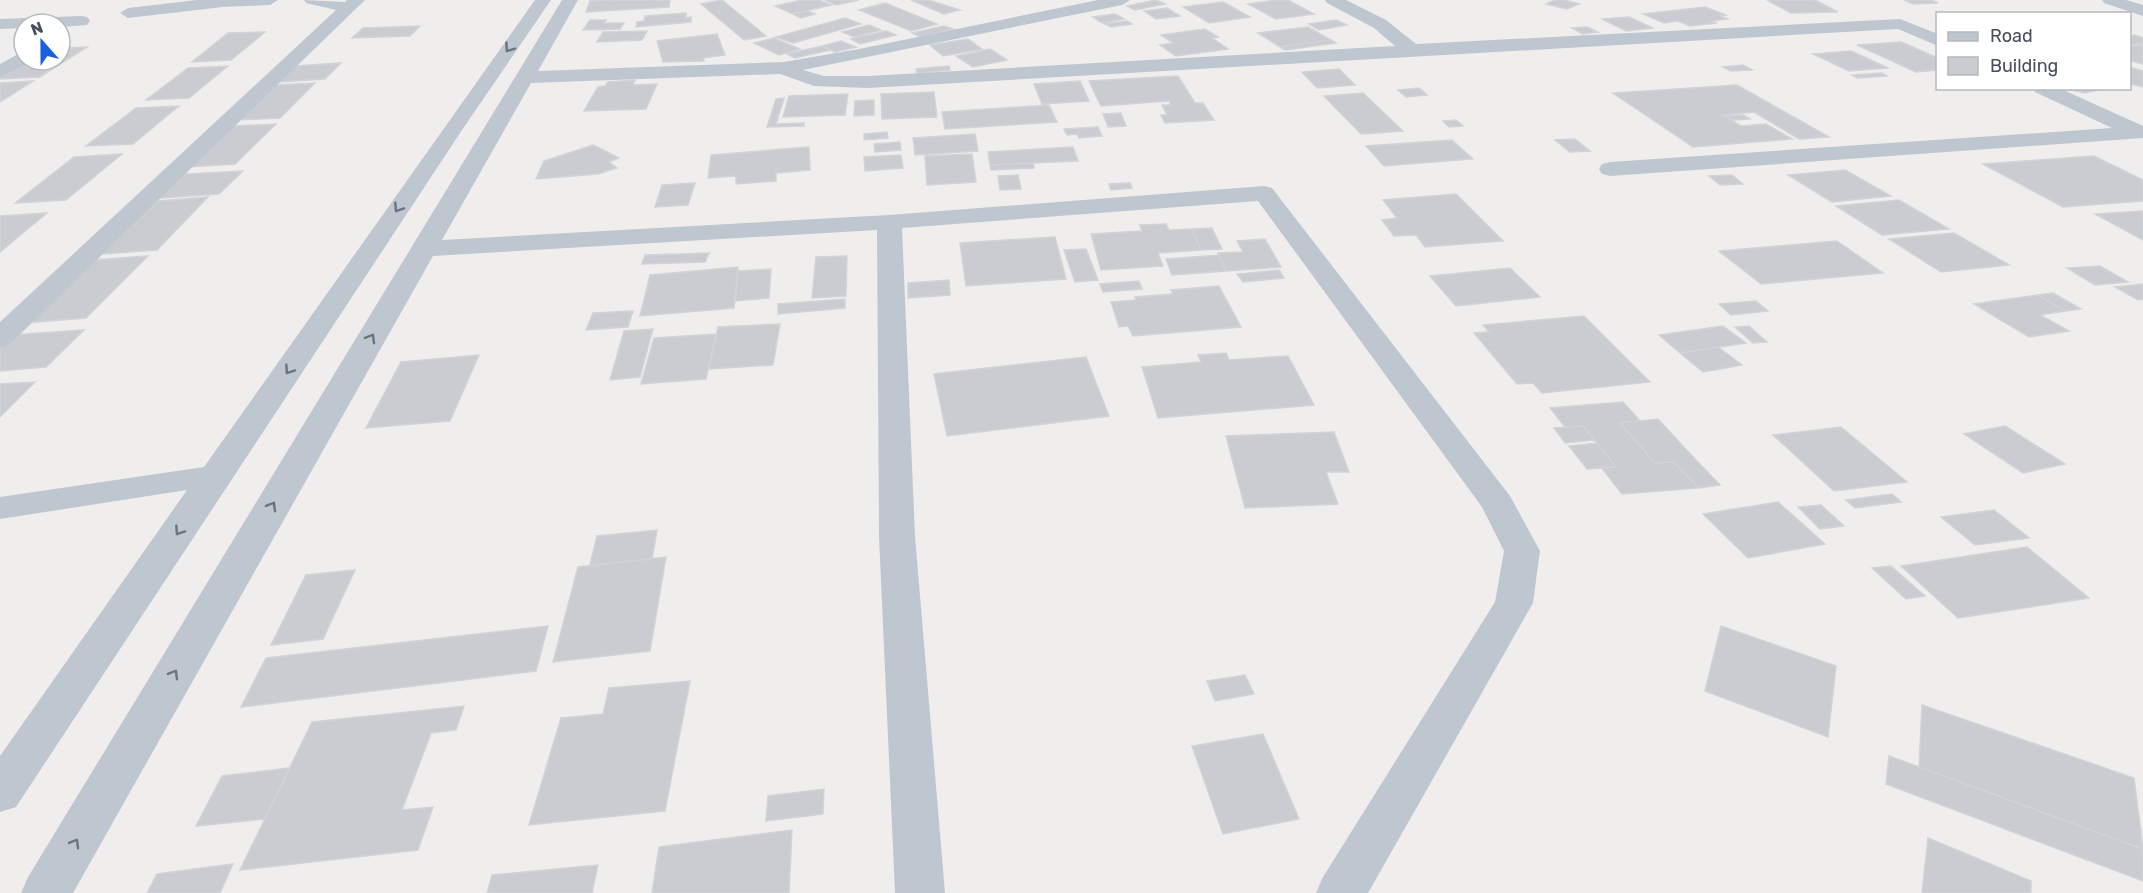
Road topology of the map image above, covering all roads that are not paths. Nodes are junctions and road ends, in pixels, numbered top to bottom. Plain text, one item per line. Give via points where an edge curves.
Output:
1 (270, 0) edge
2 (312, 0) edge
3 (543, 0) edge
4 (570, 0) edge
5 (1122, 0) edge
6 (1333, 0) edge
7 (2110, 0) edge
8 (353, 4) edge
9 (97, 10) dead end
10 (2143, 11) edge
11 (128, 13) dead end
12 (81, 21) junction
13 (0, 24) edge
14 (72, 27) edge
15 (1936, 40) edge
16 (1412, 50) junction
17 (784, 68) junction
18 (525, 77) junction
19 (2046, 90) edge
20 (2142, 133) edge
21 (1610, 169) dead end
22 (889, 222) junction
23 (423, 249) junction
24 (0, 338) edge
25 (218, 475) junction
26 (0, 508) edge
27 (0, 793) edge
28 (46, 893) edge
29 (921, 893) edge
30 (1341, 893) edge

1 - 11 street
2 - 8 street
3 -> 25 street
4 - 18 street
5 - 17 street
6 - 16 street via 1380,24
7 - 10 street
8 - 24 street
9 - 12 street
12 - 13 street
12 - 14 street
15 - 16 street via 1900,24
16 - 17 street via 868,82 825,83 802,78
17 - 18 street
18 - 23 street
19 - 20 street
20 - 21 street
22 - 23 street
22 - 29 street via 897,536
22 - 30 street via 1264,193 1498,504 1521,551 1514,603
28 -> 23 street
25 - 26 street
25 -> 27 street

